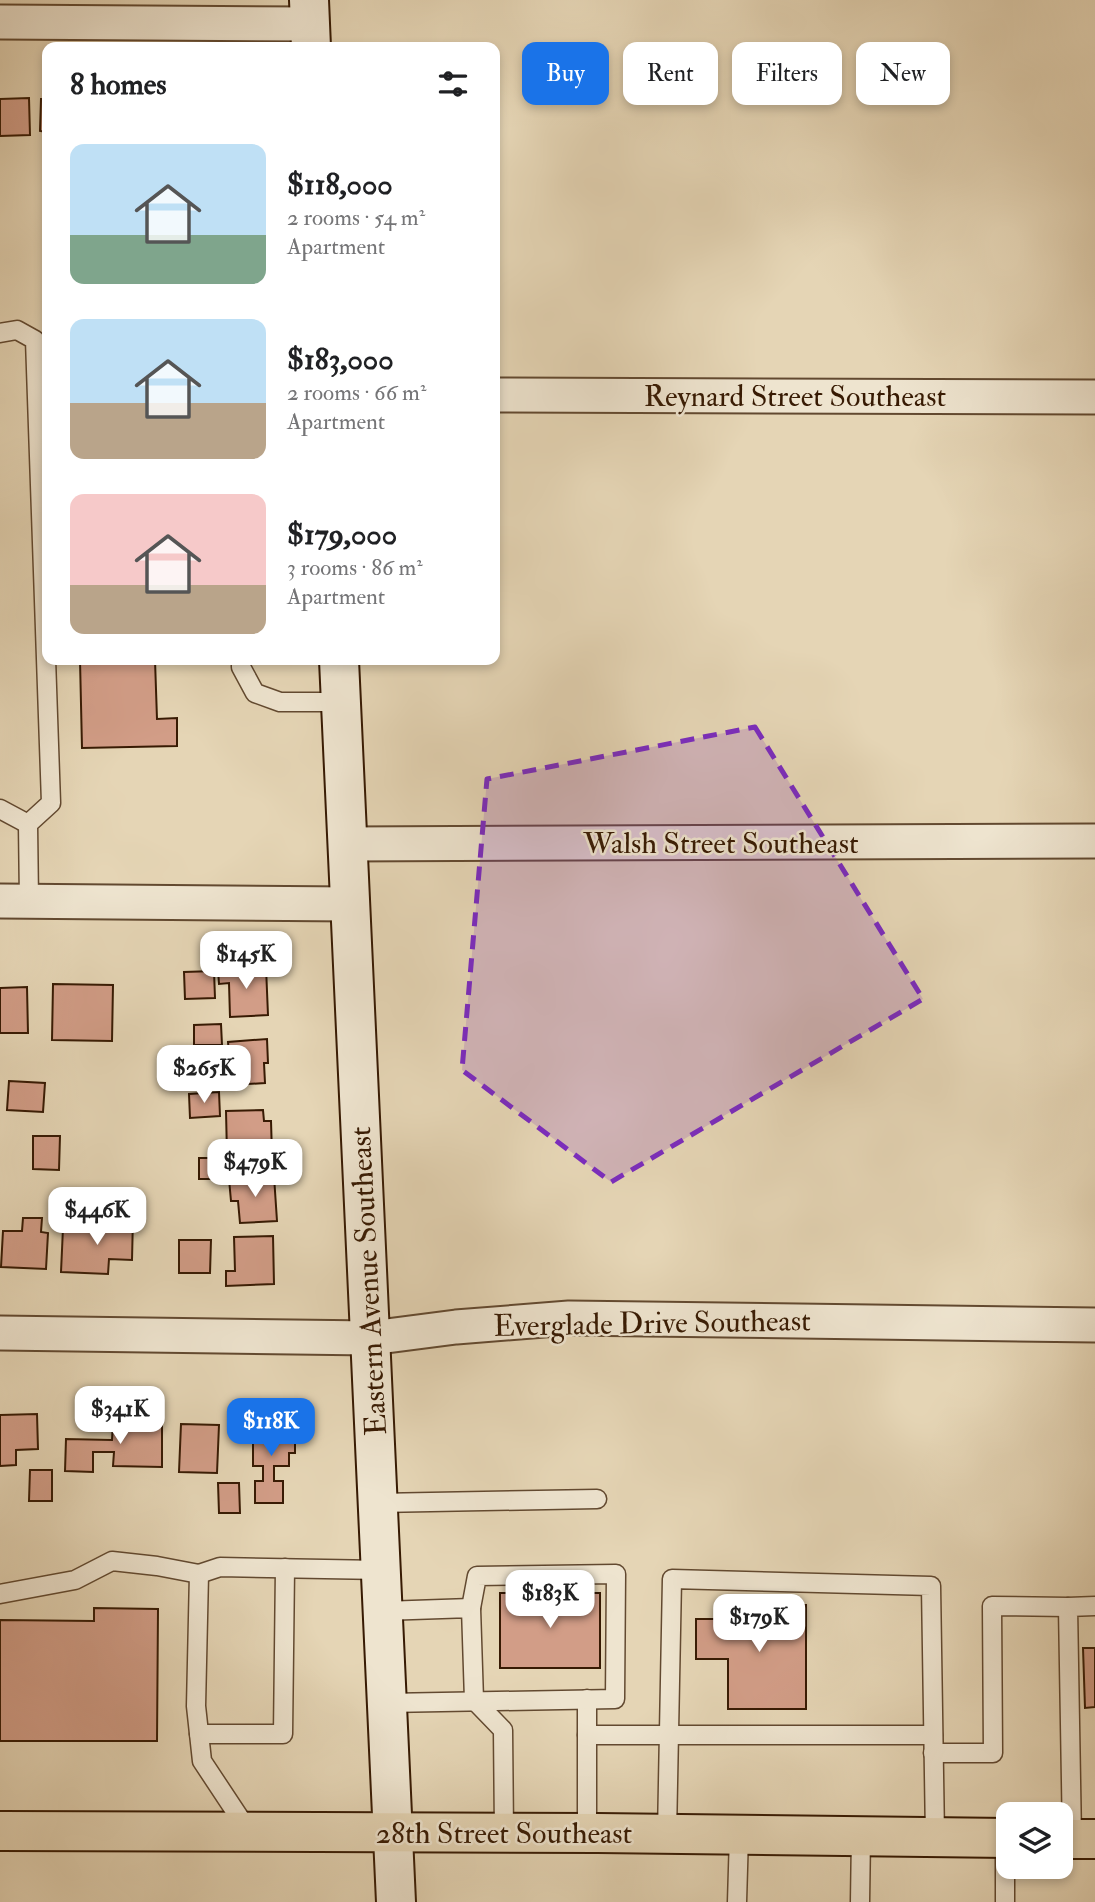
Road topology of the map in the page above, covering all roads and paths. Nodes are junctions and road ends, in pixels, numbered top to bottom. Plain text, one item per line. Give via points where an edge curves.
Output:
1 (0, 22) edge
2 (310, 24) edge
3 (0, 332) edge
4 (500, 396) edge
5 (1095, 397) edge
6 (42, 543) edge
7 (46, 665) edge
8 (241, 665) edge
9 (339, 665) edge
10 (341, 702) junction
11 (0, 810) edge
12 (29, 824) junction
13 (1095, 841) edge
14 (348, 844) junction
15 (14, 901) edge
16 (351, 904) junction
17 (1095, 1325) edge
18 (0, 1333) edge
19 (371, 1338) junction
20 (597, 1499) dead end
21 (379, 1503) junction
22 (285, 1568) junction
23 (382, 1570) junction
24 (199, 1574) junction
25 (0, 1594) edge
26 (1095, 1606) edge
27 (1068, 1607) junction
28 (471, 1608) junction
29 (383, 1611) junction
30 (587, 1699) junction
31 (474, 1700) junction
32 (387, 1703) junction
33 (199, 1734) junction
34 (669, 1734) junction
35 (587, 1735) junction
36 (933, 1744) junction
37 (0, 1831) edge
38 (249, 1832) junction
39 (393, 1833) junction
40 (504, 1833) junction
41 (587, 1833) junction
42 (667, 1834) junction
43 (739, 1835) junction
44 (860, 1836) junction
45 (935, 1838) junction
46 (996, 1838) edge
47 (1076, 1839) edge
48 (1006, 1879) edge
49 (396, 1902) edge
50 (737, 1902) edge
51 (860, 1902) edge
52 (1005, 1902) edge

1 - 2 street
3 - 6 lane via 17,330 35,340
4 - 5 street, Reynard Street Southeast
7 - 12 lane via 51,803
8 - 10 lane via 254,693 281,702
9 - 10 main road, Eastern Avenue Southeast
10 - 14 main road, Eastern Avenue Southeast
11 - 12 lane
12 - 15 lane
13 - 14 street, Walsh Street Southeast
14 - 16 main road, Eastern Avenue Southeast
15 - 16 street
16 - 19 main road, Eastern Avenue Southeast
17 - 19 street, Everglade Drive Southeast via 569,1318
18 - 19 street, Everglade Drive Southeast
19 - 21 main road, Eastern Avenue Southeast
20 - 21 lane
21 - 23 main road, Eastern Avenue Southeast
22 - 23 lane
22 - 24 lane via 220,1567
22 - 33 lane via 283,1734
23 - 29 main road, Eastern Avenue Southeast
24 - 25 lane via 112,1561 75,1580
24 - 33 lane
26 - 27 lane
27 - 36 lane via 992,1606 993,1753
27 - 47 lane
28 - 29 lane
28 - 30 lane via 477,1576 616,1574 615,1699
28 - 31 lane
29 - 32 main road, Eastern Avenue Southeast
30 - 31 lane
30 - 35 lane
31 - 32 lane
31 - 40 lane via 503,1731
32 - 39 main road, Eastern Avenue Southeast
33 - 38 lane via 202,1761
34 - 35 lane
34 - 36 lane
34 - 36 lane via 672,1579 931,1586
34 - 42 lane
35 - 41 lane
36 - 45 lane
37 - 38 main road, 28th Street Southeast
38 - 39 main road, 28th Street Southeast
39 - 40 main road, 28th Street Southeast
39 - 49 main road, Eastern Avenue Southeast
40 - 41 main road, 28th Street Southeast
41 - 42 main road, 28th Street Southeast
42 - 43 main road, 28th Street Southeast
43 - 44 main road, 28th Street Southeast
43 - 50 lane
44 - 45 main road, 28th Street Southeast
44 - 51 lane
45 - 46 main road, 28th Street Southeast
48 - 52 lane

